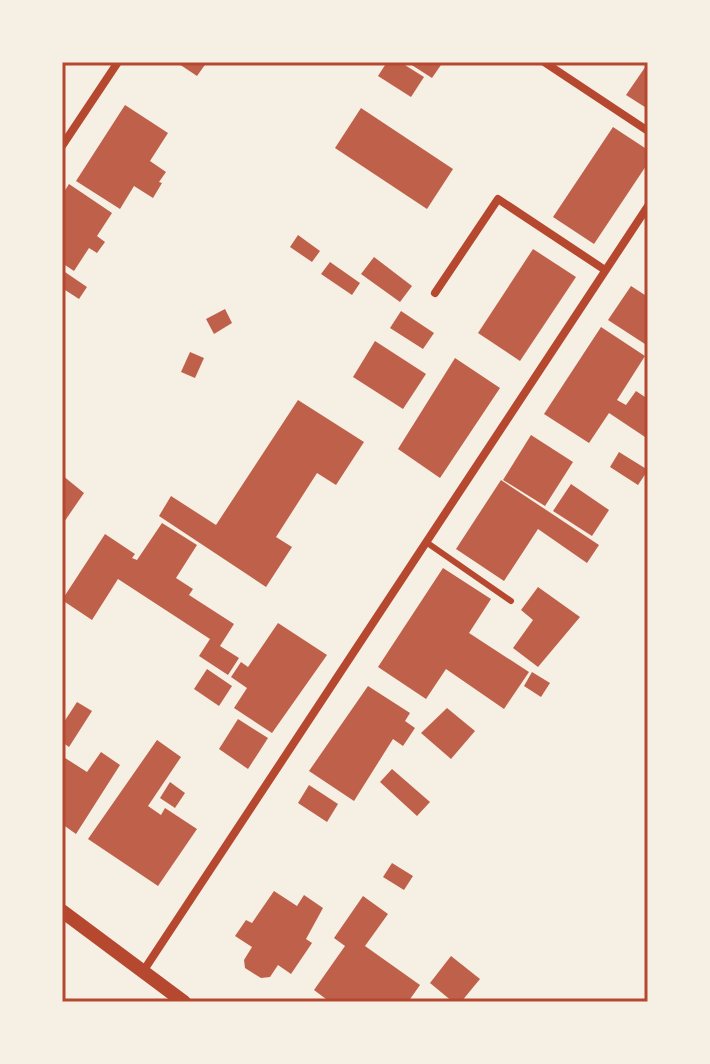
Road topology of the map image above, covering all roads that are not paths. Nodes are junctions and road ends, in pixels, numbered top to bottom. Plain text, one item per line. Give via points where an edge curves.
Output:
1 (118, 62) edge
2 (544, 62) edge
3 (648, 131) edge
4 (62, 146) edge
5 (648, 206) edge
6 (605, 270) junction
7 (435, 293) dead end
8 (426, 542) junction
9 (511, 601) dead end
10 (62, 911) edge
11 (144, 970) junction
12 (184, 1002) edge

1 - 4 street
2 - 3 street
5 - 6 street
6 - 7 street via 498,199
6 - 8 street
8 - 9 lane
8 - 11 street
10 - 11 street
11 - 12 street

